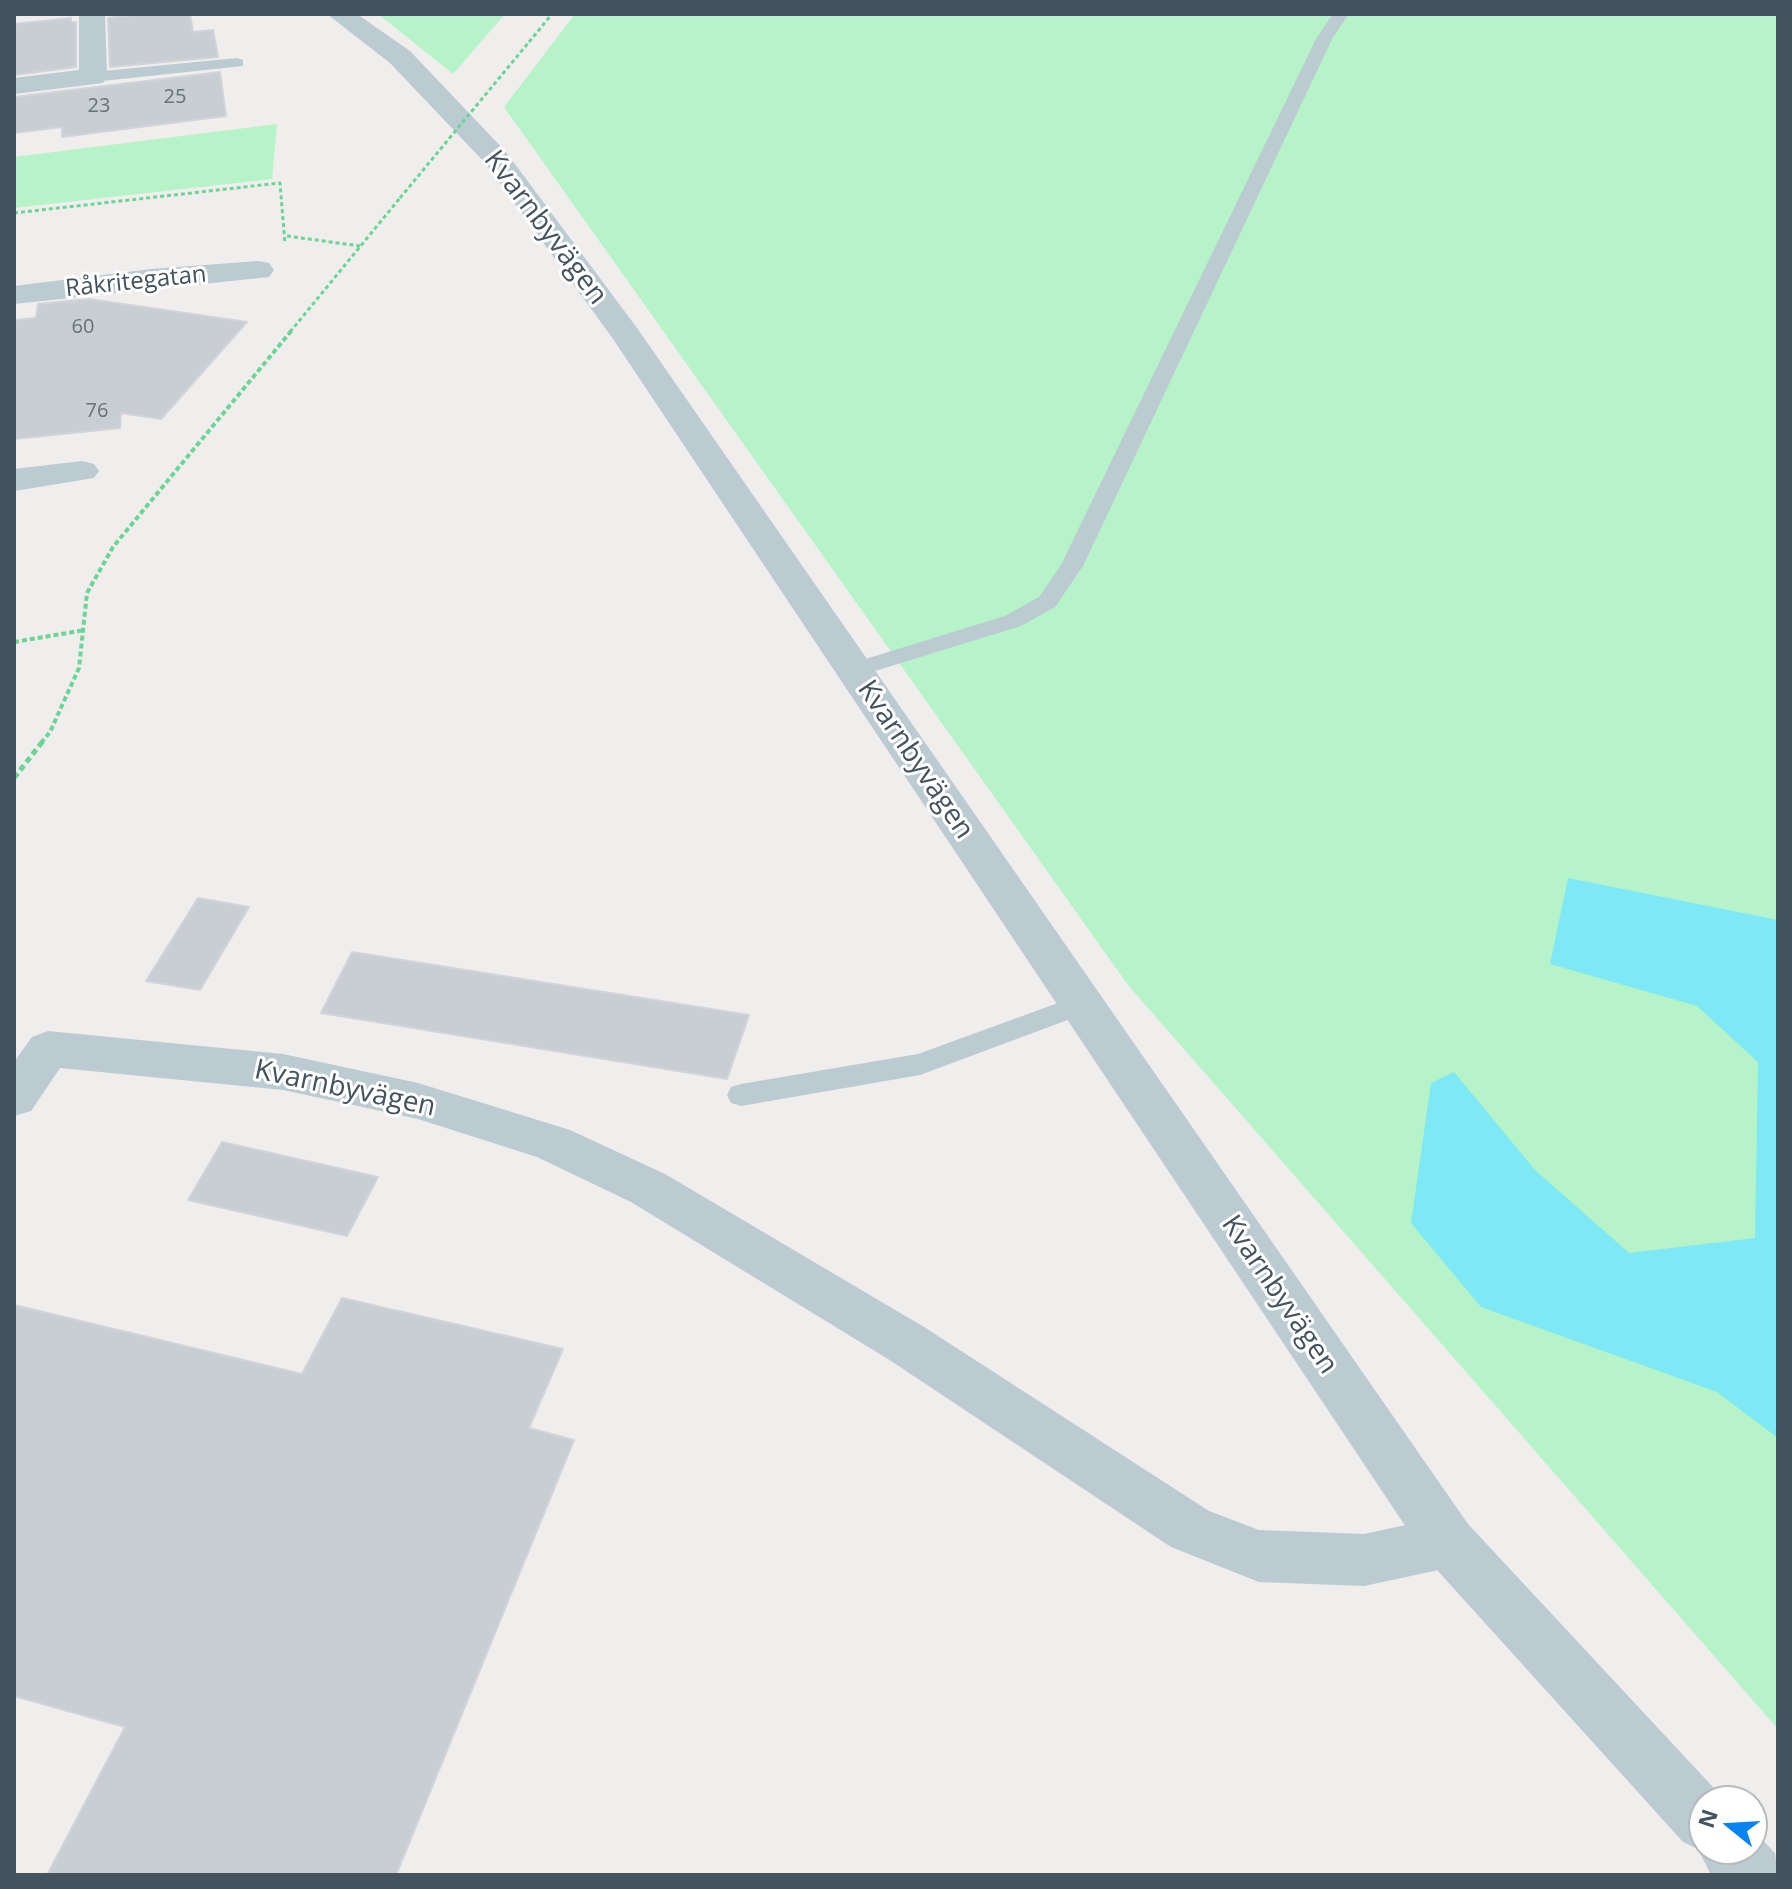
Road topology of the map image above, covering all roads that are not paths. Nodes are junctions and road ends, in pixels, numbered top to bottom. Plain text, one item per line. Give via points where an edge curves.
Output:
1 (92, 14) edge
2 (340, 14) edge
3 (1341, 14) edge
4 (237, 63) dead end
5 (93, 77) junction
6 (14, 86) edge
7 (258, 270) road end
8 (14, 295) edge
9 (82, 471) dead end
10 (14, 480) edge
11 (854, 670) junction
12 (1080, 1005) junction
13 (741, 1095) dead end
14 (14, 1098) edge
15 (1448, 1542) junction
16 (1688, 1804) edge

1 - 5 street
2 - 11 street, Kvarnbyvägen via 400,57 496,158 626,335
3 - 11 lane via 1325,37 1072,566 1047,602 1013,621
4 - 5 lane
5 - 6 street
7 - 8 street, Råkritegatan
9 - 10 street
11 - 12 street, Kvarnbyvägen
12 - 13 lane via 920,1064
12 - 15 street, Kvarnbyvägen
14 - 15 street, Kvarnbyvägen via 48,1049 283,1072 418,1101 553,1143 648,1188 879,1327 1190,1529 1259,1556 1364,1560
15 - 16 street, Kvarnbyvägen

